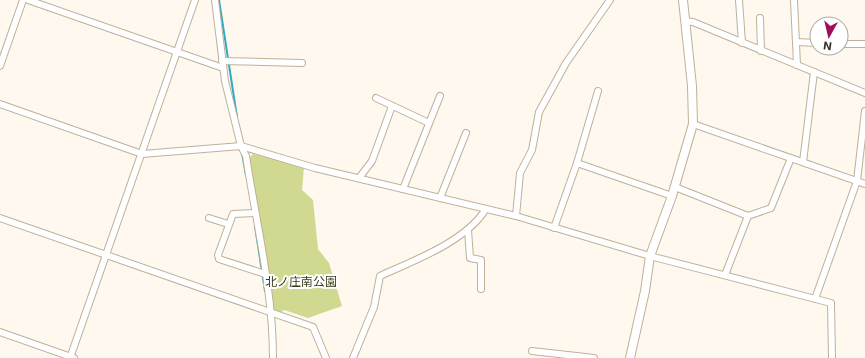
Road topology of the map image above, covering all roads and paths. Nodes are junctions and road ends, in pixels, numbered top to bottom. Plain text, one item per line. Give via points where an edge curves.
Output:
1 (23, 0) edge
2 (28, 0) edge
3 (195, 0) edge
4 (215, 0) edge
5 (610, 0) edge
6 (683, 0) edge
7 (739, 0) edge
8 (794, 0) edge
9 (760, 18) dead end
10 (685, 21) junction
11 (796, 42) junction
12 (742, 43) junction
13 (809, 43) edge
14 (849, 44) edge
15 (865, 44) edge
16 (761, 51) junction
17 (177, 52) junction
18 (222, 61) junction
19 (302, 62) dead end
20 (797, 65) junction
21 (0, 66) edge
22 (223, 68) junction
23 (814, 72) junction
24 (598, 91) dead end
25 (865, 93) edge
26 (440, 96) dead end
27 (376, 98) dead end
28 (0, 104) edge
29 (392, 106) junction
30 (865, 111) edge
31 (429, 124) junction
32 (693, 124) junction
33 (466, 133) dead end
34 (241, 146) junction
35 (142, 154) junction
36 (791, 158) junction
37 (803, 162) junction
38 (577, 164) junction
39 (359, 178) junction
40 (857, 181) junction
41 (865, 184) edge
42 (675, 187) junction
43 (402, 189) junction
44 (672, 196) junction
45 (440, 198) junction
46 (486, 209) junction
47 (255, 214) junction
48 (516, 216) junction
49 (748, 216) junction
50 (0, 218) edge
51 (209, 218) dead end
52 (228, 224) junction
53 (554, 228) junction
54 (468, 230) junction
55 (106, 255) junction
56 (650, 256) junction
57 (265, 274) junction
58 (725, 275) junction
59 (481, 289) dead end
60 (815, 299) junction
61 (270, 312) junction
62 (0, 332) edge
63 (532, 351) dead end
64 (72, 358) edge
65 (273, 358) edge
66 (326, 358) edge
67 (353, 358) edge
68 (594, 358) edge
69 (630, 358) edge
70 (832, 358) edge

1 - 21 street
2 - 17 street
3 - 17 street
4 - 18 street
5 - 48 street via 566,63 539,112 532,150 520,173
6 - 10 street
7 - 12 street
8 - 11 street
9 - 16 street
10 - 12 street
10 - 32 street
11 - 13 street
11 - 20 street
12 - 16 street
14 - 15 street
16 - 20 street
17 - 22 street
17 - 35 street
18 - 19 street
18 - 22 street
20 - 23 street
22 - 34 street
23 - 25 street
23 - 37 street
24 - 38 street
26 - 31 street
27 - 29 street
28 - 35 street
29 - 31 street
29 - 39 street via 372,161
30 - 40 street
31 - 43 street
32 - 36 street
32 - 42 street
33 - 45 street
34 - 35 street
34 - 39 street
34 - 47 street via 246,156
35 - 55 street
36 - 37 street
36 - 49 street via 771,208
37 - 40 street
38 - 44 street
38 - 53 street
39 - 43 street
40 - 41 street
40 - 60 street
42 - 44 street
42 - 49 street
43 - 45 street
44 - 56 street
45 - 46 street
46 - 48 street
46 - 54 street
47 - 52 street via 233,214
47 - 57 street
48 - 53 street
49 - 58 street
50 - 55 street
51 - 52 street
52 - 57 street via 219,258
53 - 56 street
54 - 59 street via 470,258 481,260
54 - 67 street via 380,276 374,307
55 - 61 street
55 - 64 street
56 - 58 street
56 - 69 street
57 - 61 street
58 - 60 street
60 - 70 street via 831,303
61 - 65 street via 273,327
61 - 66 street via 312,327
62 - 64 street
63 - 68 street

